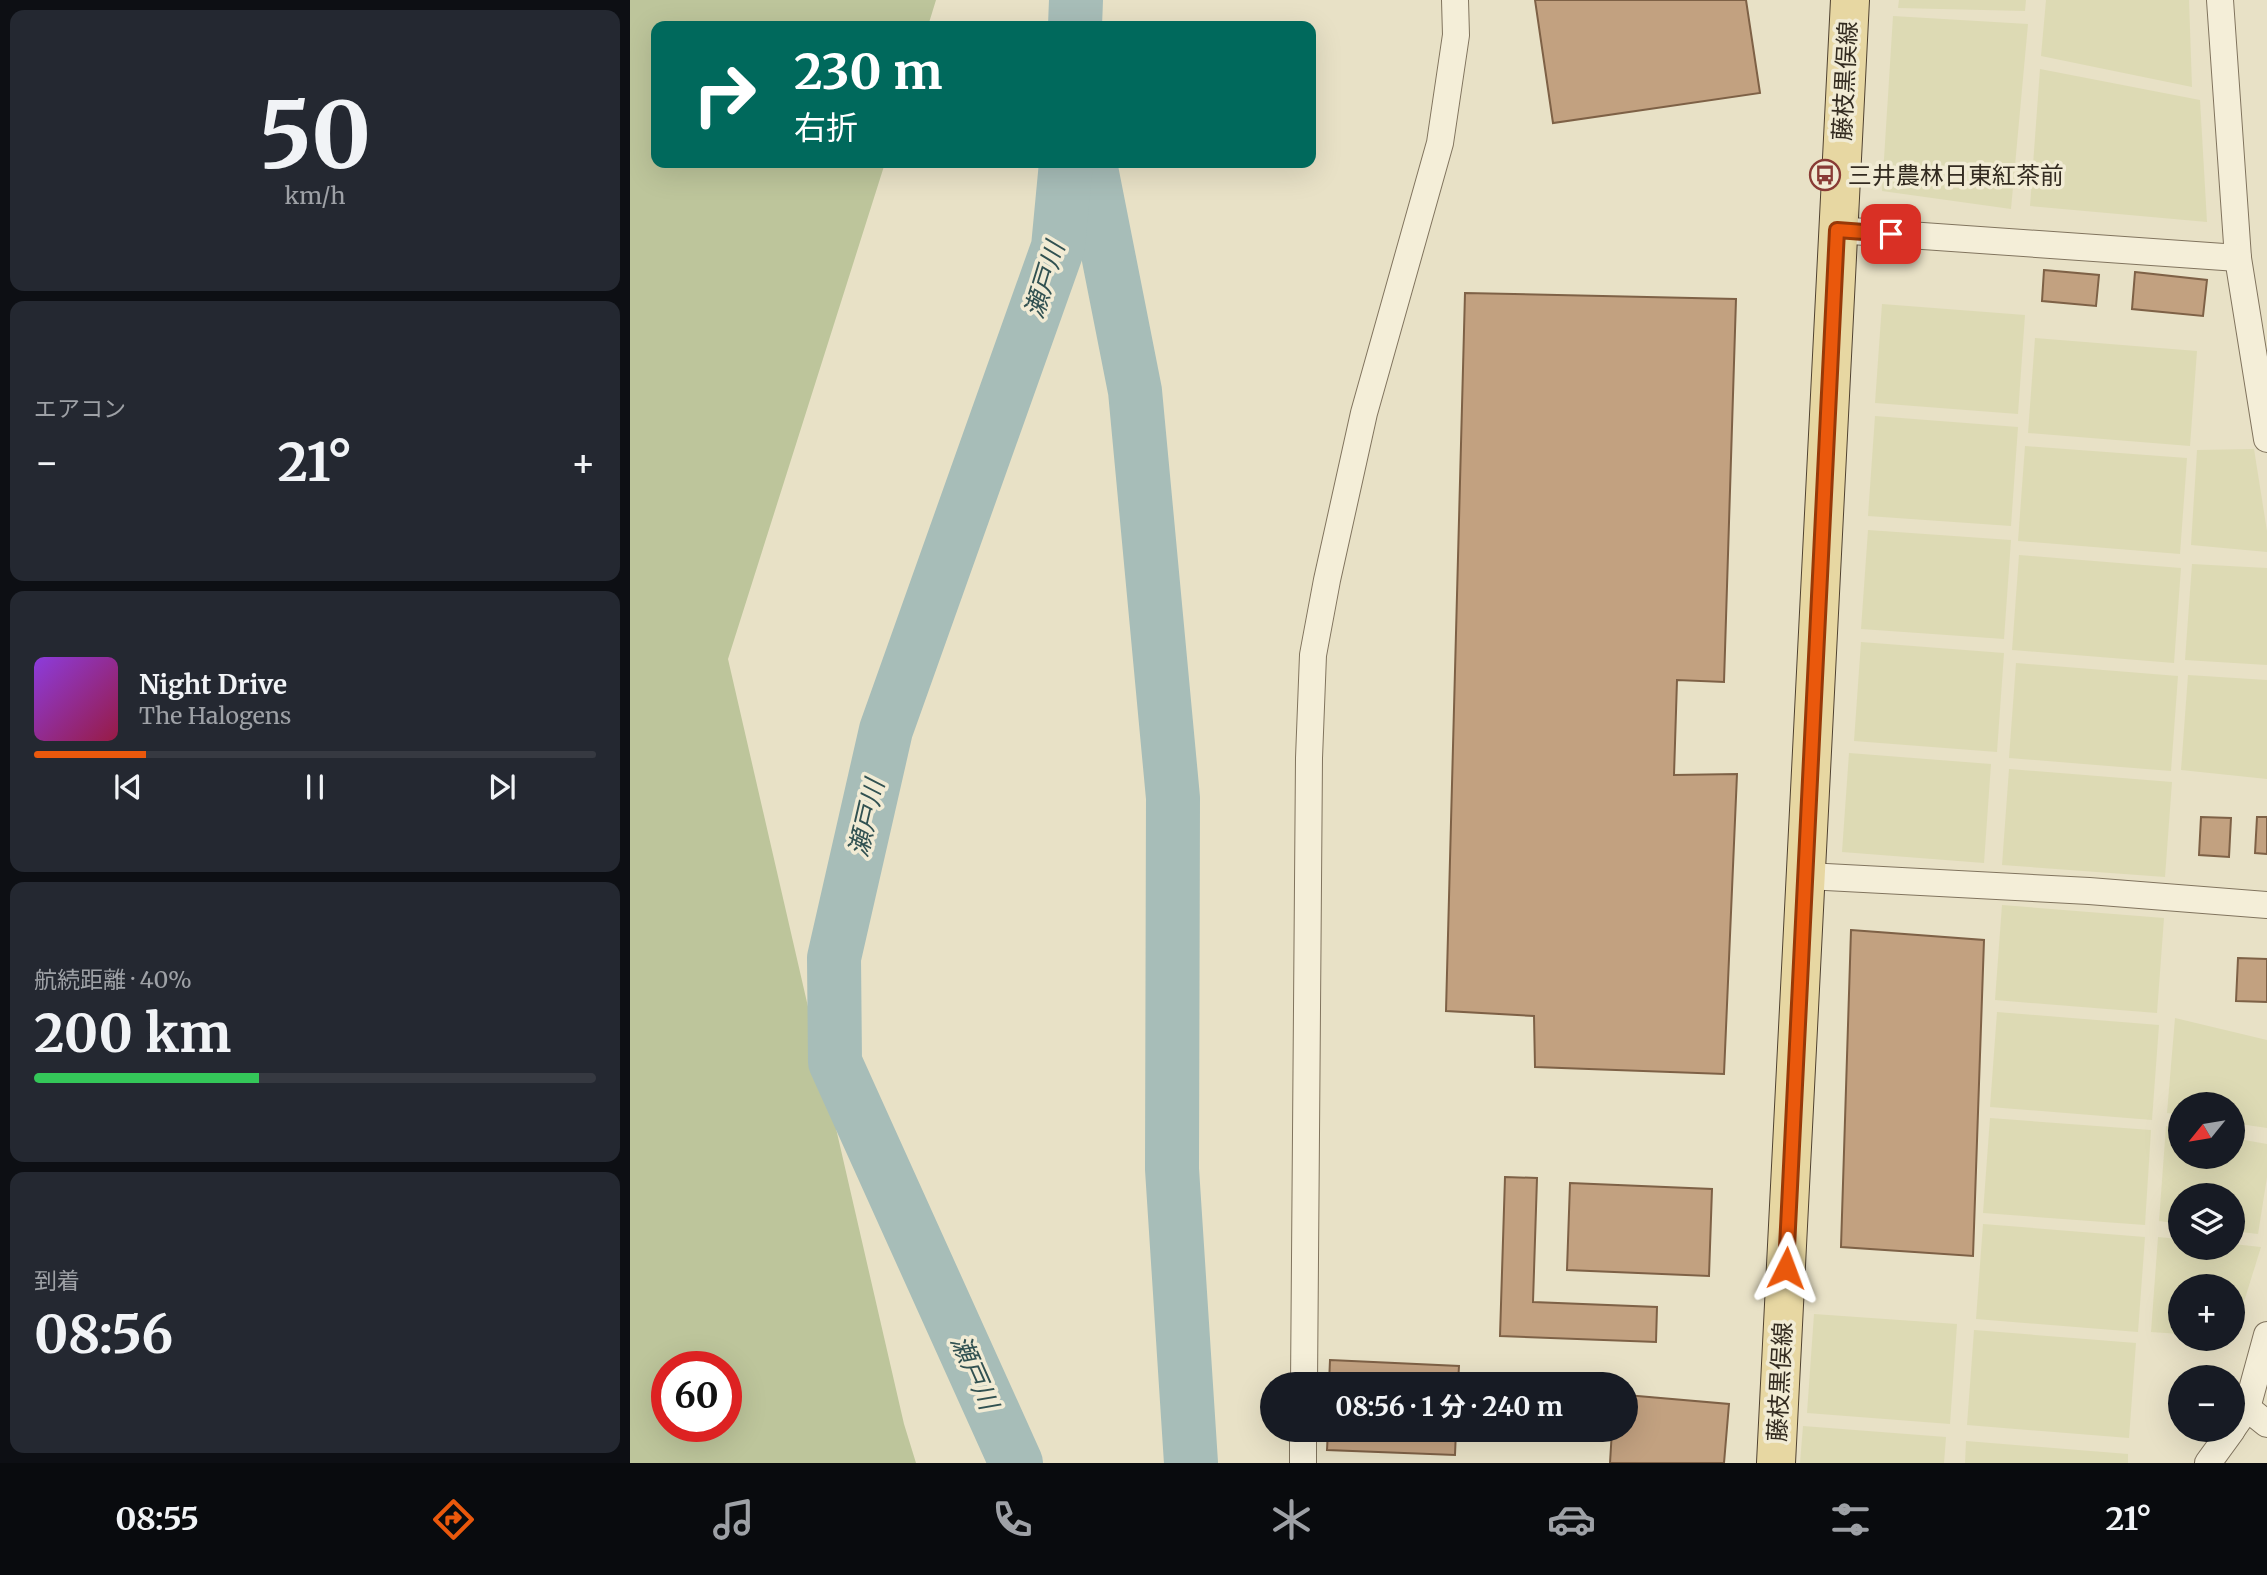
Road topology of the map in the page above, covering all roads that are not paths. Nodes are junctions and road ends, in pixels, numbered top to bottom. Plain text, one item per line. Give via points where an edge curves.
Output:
1 (1455, 0) edge
2 (1850, 0) edge
3 (2220, 0) edge
4 (1837, 230) junction
5 (2238, 258) junction
6 (2267, 439) edge
7 (1807, 876) junction
8 (2267, 905) edge
9 (2267, 1335) edge
10 (1304, 1372) edge
11 (2245, 1423) edge
12 (1303, 1442) edge
13 (2227, 1442) edge
14 (1303, 1463) edge
15 (1776, 1463) edge
16 (2208, 1463) edge

1 - 10 street via 1456,35 1440,143 1364,413 1313,655
2 - 4 main road, 藤枝黒俣線
3 - 5 street
4 - 5 street
4 - 7 main road, 藤枝黒俣線
5 - 6 street
7 - 8 street
7 - 15 main road, 藤枝黒俣線
9 - 11 street
12 - 14 street
13 - 16 street

